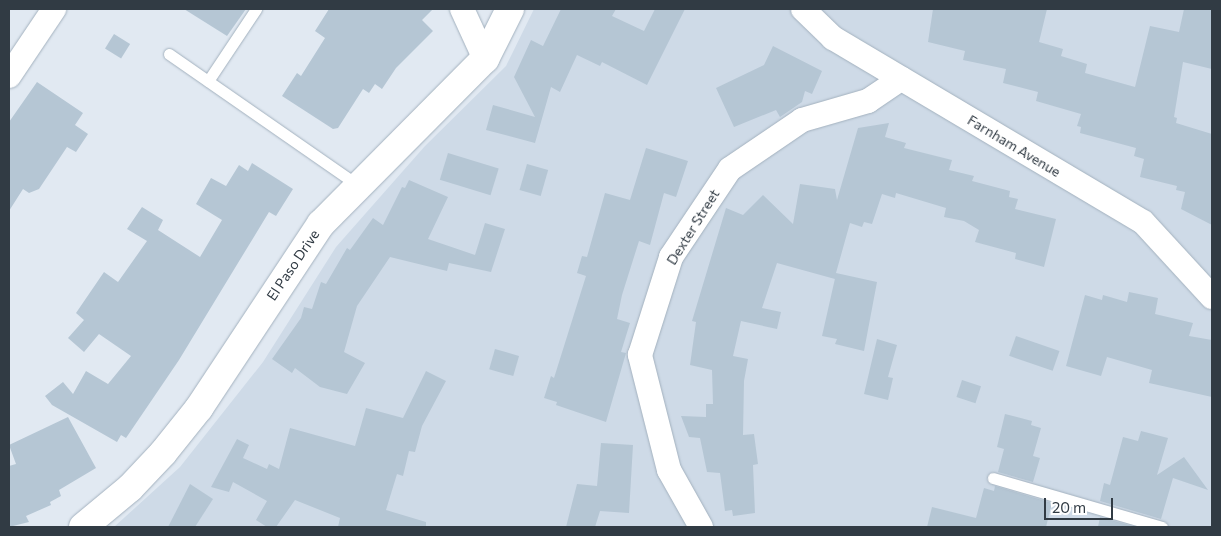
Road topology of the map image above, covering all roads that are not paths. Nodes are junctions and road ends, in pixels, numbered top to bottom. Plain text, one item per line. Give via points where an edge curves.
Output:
1 (54, 9) edge
2 (256, 9) edge
3 (462, 9) edge
4 (510, 9) edge
5 (803, 9) edge
6 (169, 54) dead end
7 (486, 59) junction
8 (11, 64) edge
9 (901, 79) junction
10 (208, 81) junction
11 (359, 186) junction
12 (1212, 297) edge
13 (993, 478) dead end
14 (83, 527) edge
15 (701, 527) edge
16 (1162, 527) edge

1 - 8 street
2 - 10 lane
3 - 7 street
4 - 7 street, El Paso Drive
5 - 9 street, Farnham Avenue via 833,38
6 - 10 lane
7 - 11 street, El Paso Drive
9 - 12 street, Farnham Avenue via 1143,222
9 - 15 street, Dexter Street via 868,101 802,120 730,169 671,257 640,355 669,470
10 - 11 lane
11 - 14 street, El Paso Drive via 321,224 199,408 163,453 130,488
13 - 16 lane

